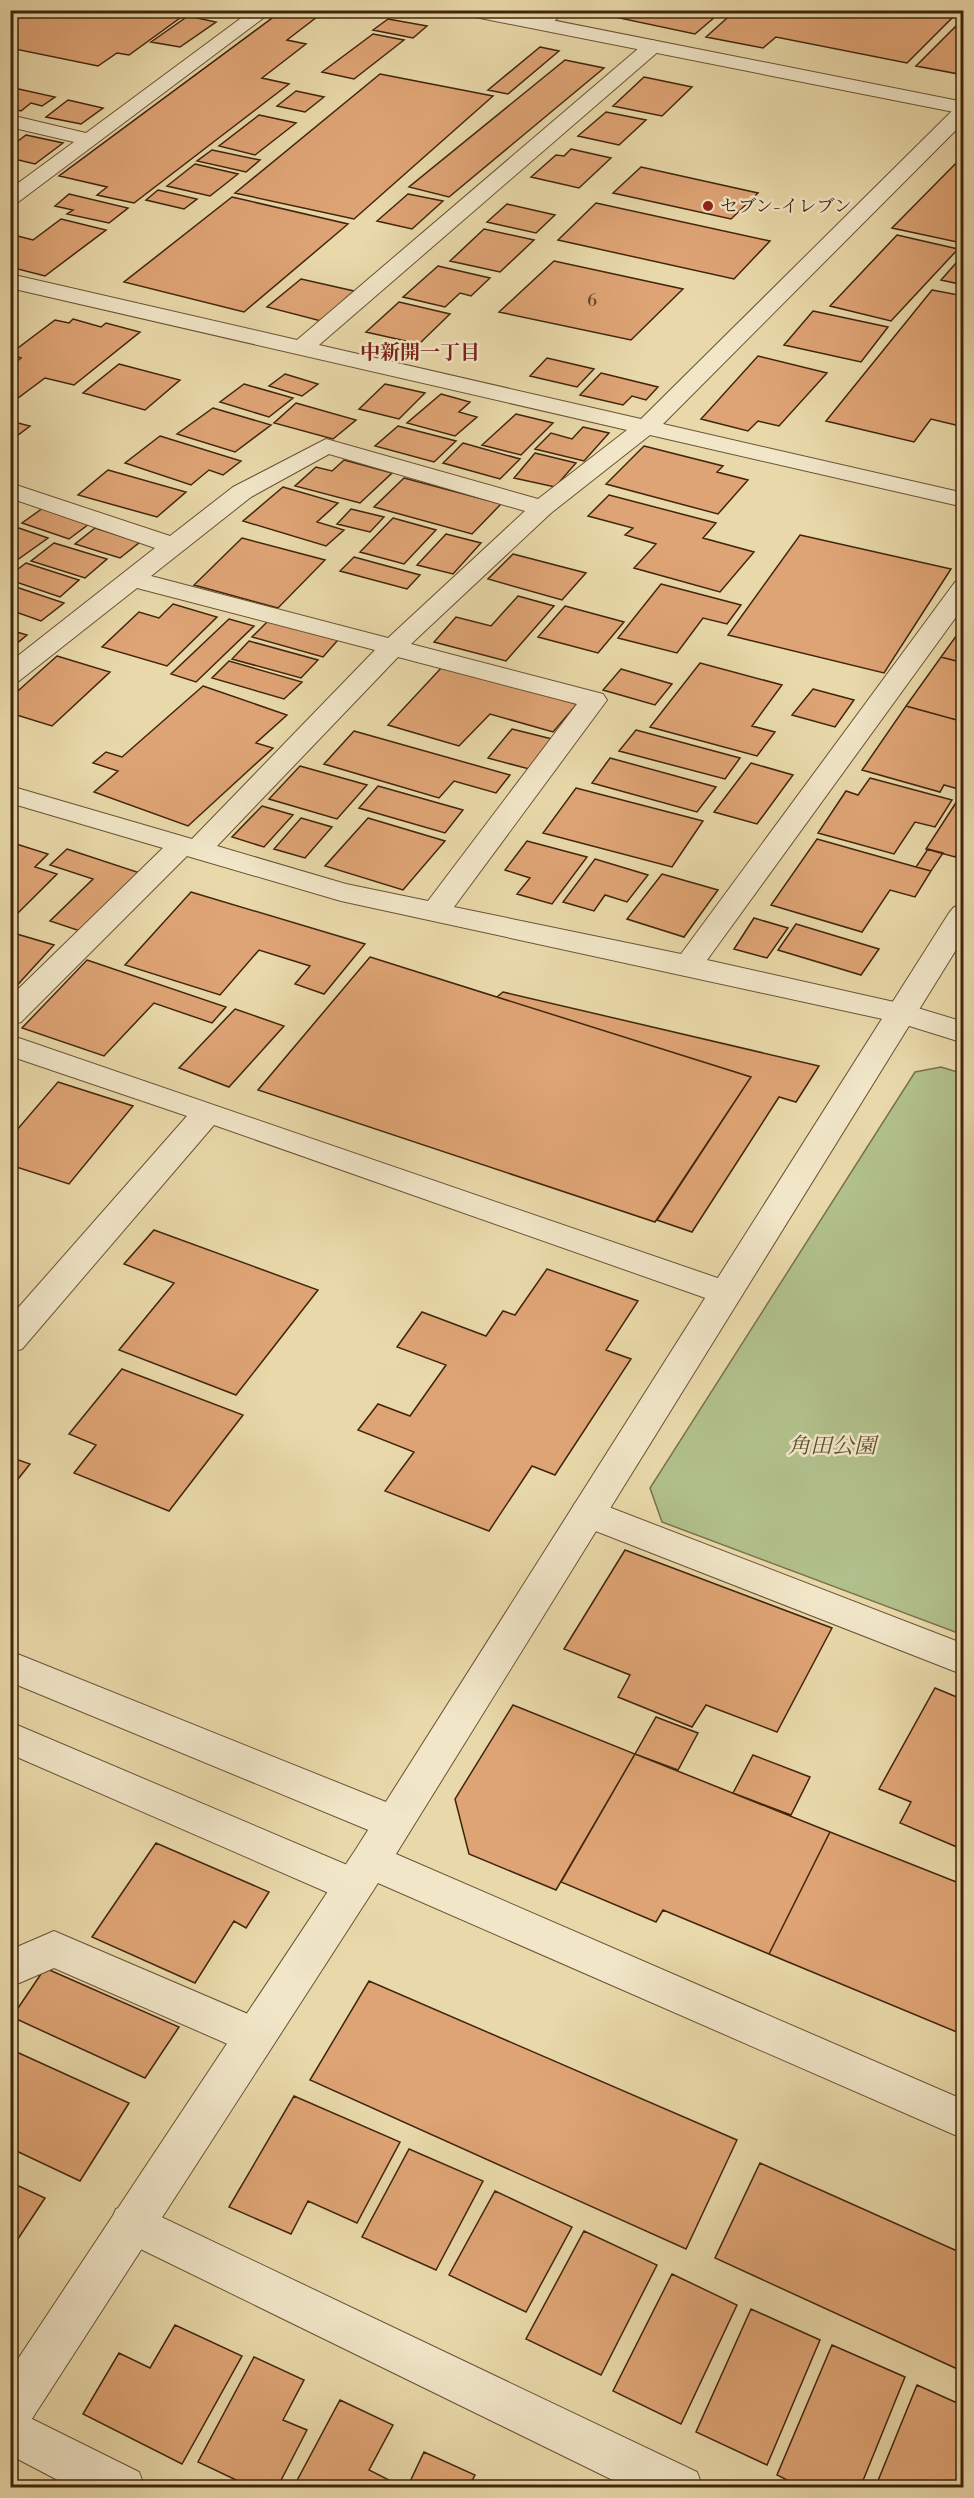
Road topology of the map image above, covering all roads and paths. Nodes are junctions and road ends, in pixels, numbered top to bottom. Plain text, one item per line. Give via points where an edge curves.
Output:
1 (265, 10) edge
2 (470, 10) edge
3 (557, 10) edge
4 (540, 24) junction
5 (652, 46) junction
6 (963, 109) edge
7 (10, 121) edge
8 (91, 140) junction
9 (10, 198) edge
10 (10, 281) edge
11 (303, 347) junction
12 (647, 426) junction
13 (10, 490) edge
14 (963, 500) edge
15 (542, 508) junction
16 (174, 546) junction
17 (133, 579) junction
18 (963, 587) edge
19 (394, 646) junction
20 (10, 675) edge
21 (12, 796) edge
22 (189, 848) junction
23 (434, 913) junction
24 (963, 913) edge
25 (688, 965) junction
26 (901, 1013) junction
27 (10, 1015) edge
28 (963, 1033) edge
29 (10, 1045) edge
30 (208, 1112) junction
31 (726, 1293) junction
32 (10, 1340) edge
33 (588, 1513) junction
34 (963, 1660) edge
35 (10, 1666) edge
36 (10, 1737) edge
37 (392, 1822) junction
38 (361, 1873) junction
39 (10, 1969) edge
40 (254, 2036) junction
41 (963, 2120) edge
42 (132, 2223) junction
43 (10, 2412) edge
44 (10, 2430) edge
45 (122, 2487) edge
46 (680, 2487) edge

1 - 8 street
2 - 4 street
3 - 4 street
4 - 5 street
5 - 6 street
5 - 11 street
6 - 12 street
7 - 8 street
8 - 9 street
10 - 11 street
11 - 12 street
12 - 14 street
12 - 15 street
13 - 16 street
15 - 16 street via 326,446 242,492
15 - 19 street
16 - 17 street
17 - 19 street
17 - 20 street
18 - 25 street
19 - 22 street
19 - 23 street via 594,700
21 - 22 street
22 - 23 street via 341,892
22 - 27 street
23 - 25 street
24 - 26 street
25 - 26 street
26 - 28 street
26 - 31 street
29 - 30 street
30 - 31 street
30 - 32 street
31 - 33 street
33 - 34 street
33 - 37 street
35 - 37 street
36 - 38 street
37 - 38 street
38 - 40 street
38 - 41 street
39 - 40 street via 54,1949
40 - 42 street
42 - 43 street
42 - 46 street
44 - 45 street

